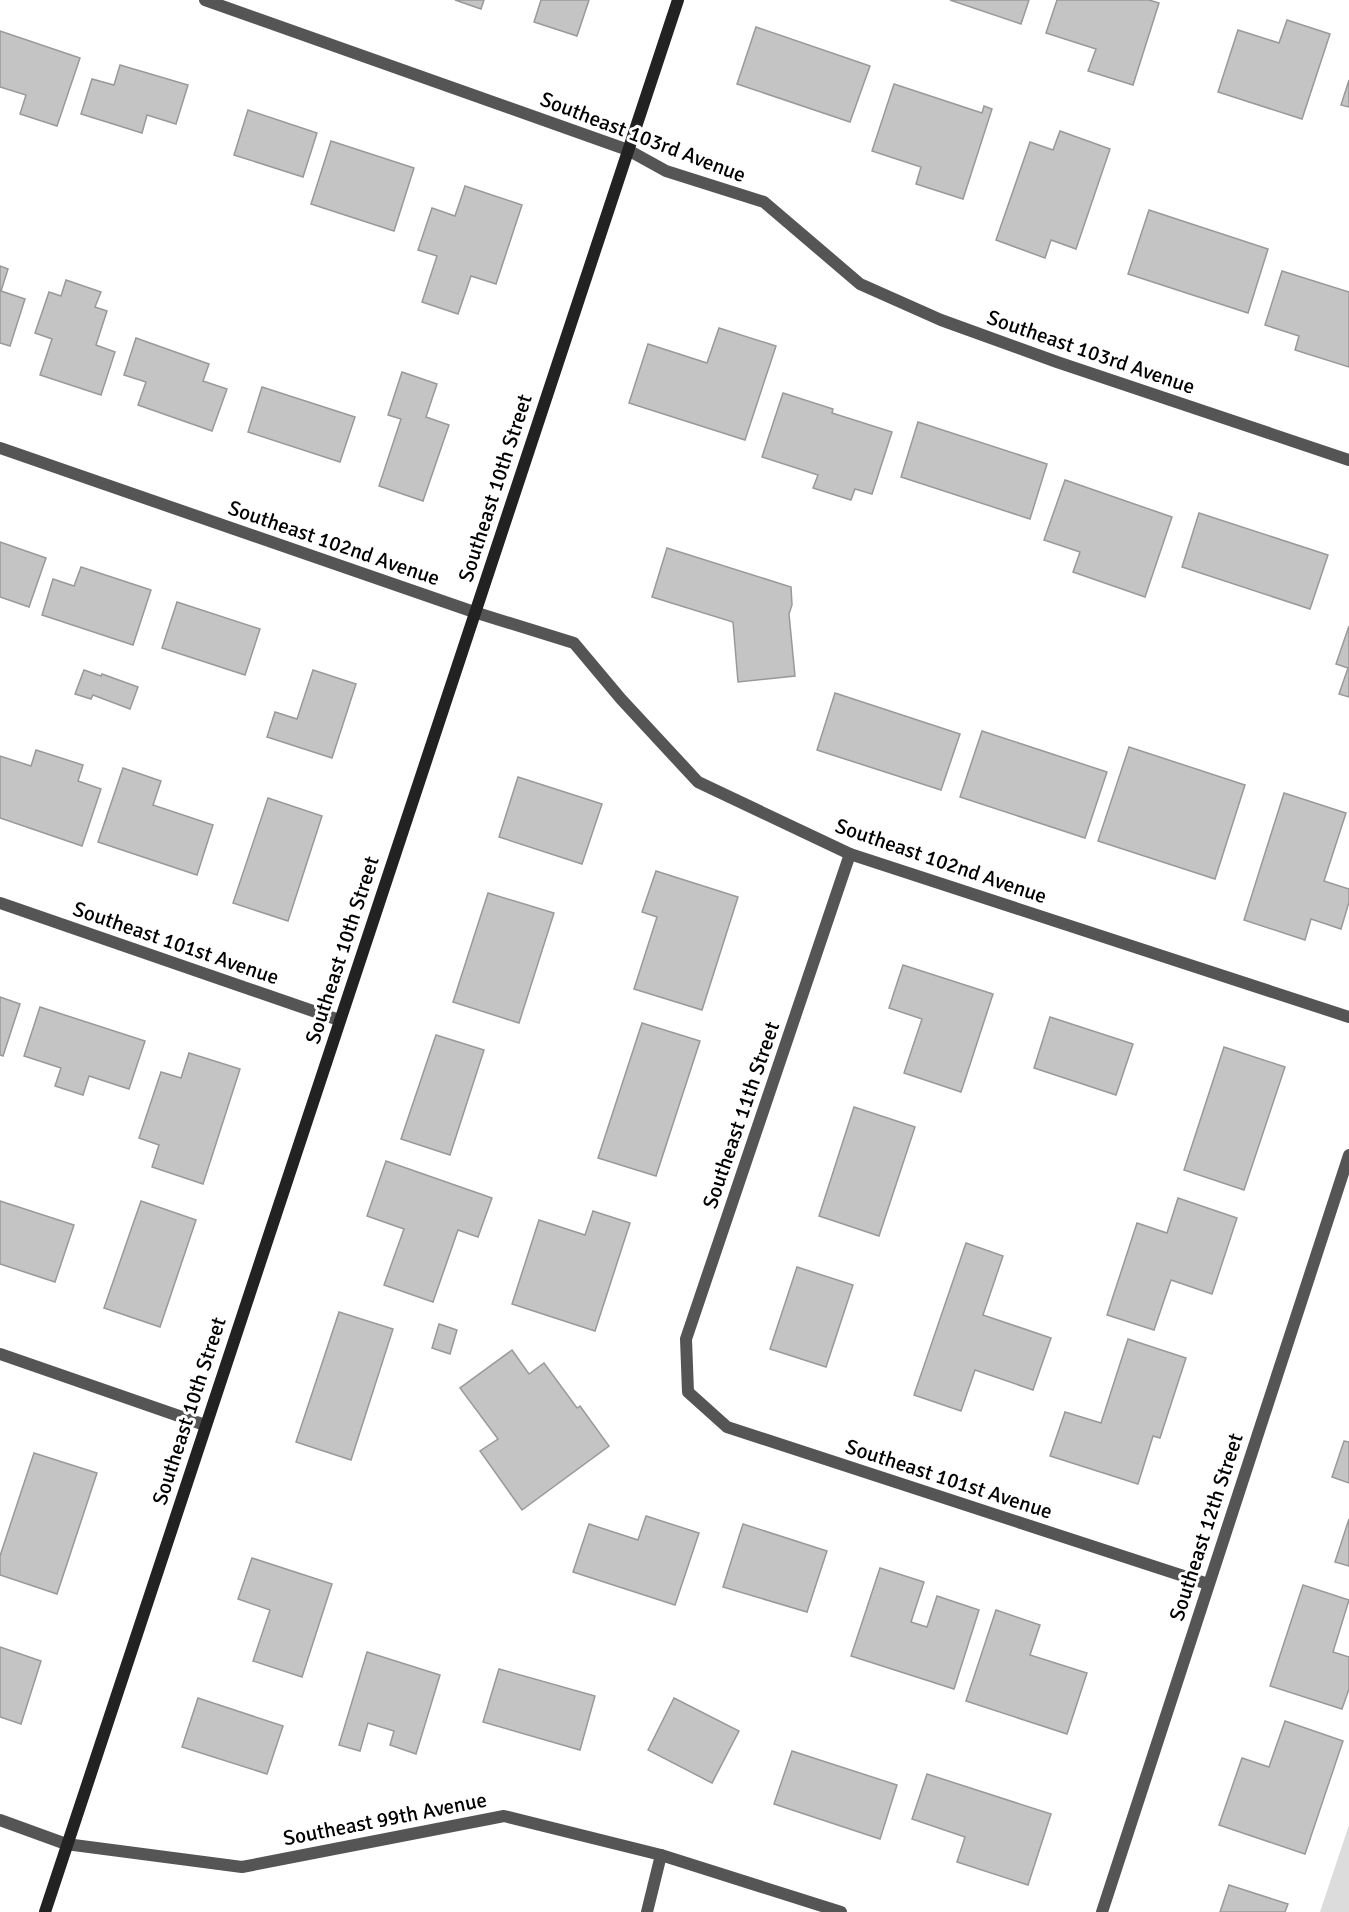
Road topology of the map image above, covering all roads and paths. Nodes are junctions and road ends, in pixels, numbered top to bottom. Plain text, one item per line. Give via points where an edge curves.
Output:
1 (205, 0) edge
2 (678, 0) edge
3 (628, 150) junction
4 (0, 448) edge
5 (1349, 459) edge
6 (474, 612) junction
7 (850, 854) junction
8 (0, 903) edge
9 (1349, 1017) edge
10 (339, 1020) junction
11 (1349, 1155) edge
12 (0, 1354) edge
13 (688, 1392) joint
14 (205, 1425) junction
15 (1208, 1584) junction
16 (0, 1820) edge
17 (66, 1844) junction
18 (661, 1855) junction
19 (45, 1912) edge
20 (647, 1912) edge
21 (841, 1912) edge
22 (1102, 1912) edge

1 - 3 street, Southeast 103rd Avenue
2 - 3 street, Southeast 10th Street
3 - 5 street, Southeast 103rd Avenue via 666,171 764,202 860,284 941,320
3 - 6 street, Southeast 10th Street
4 - 6 street, Southeast 102nd Avenue
6 - 7 street, Southeast 102nd Avenue via 574,643 698,782
6 - 10 street, Southeast 10th Street
7 - 9 street, Southeast 102nd Avenue
7 - 13 street, Southeast 11th Street via 686,1339
8 - 10 street, Southeast 101st Avenue
10 - 14 street, Southeast 10th Street
11 - 15 street, Southeast 12th Street
12 - 14 street
13 - 15 street, Southeast 101st Avenue via 727,1427
14 - 17 street, Southeast 10th Street
15 - 22 street, Southeast 12th Street
16 - 17 street, Southeast 99th Avenue
17 - 18 street, Southeast 99th Avenue via 242,1867 504,1816
17 - 19 street, Southeast 10th Street
18 - 20 street
18 - 21 street, Southeast 99th Avenue

